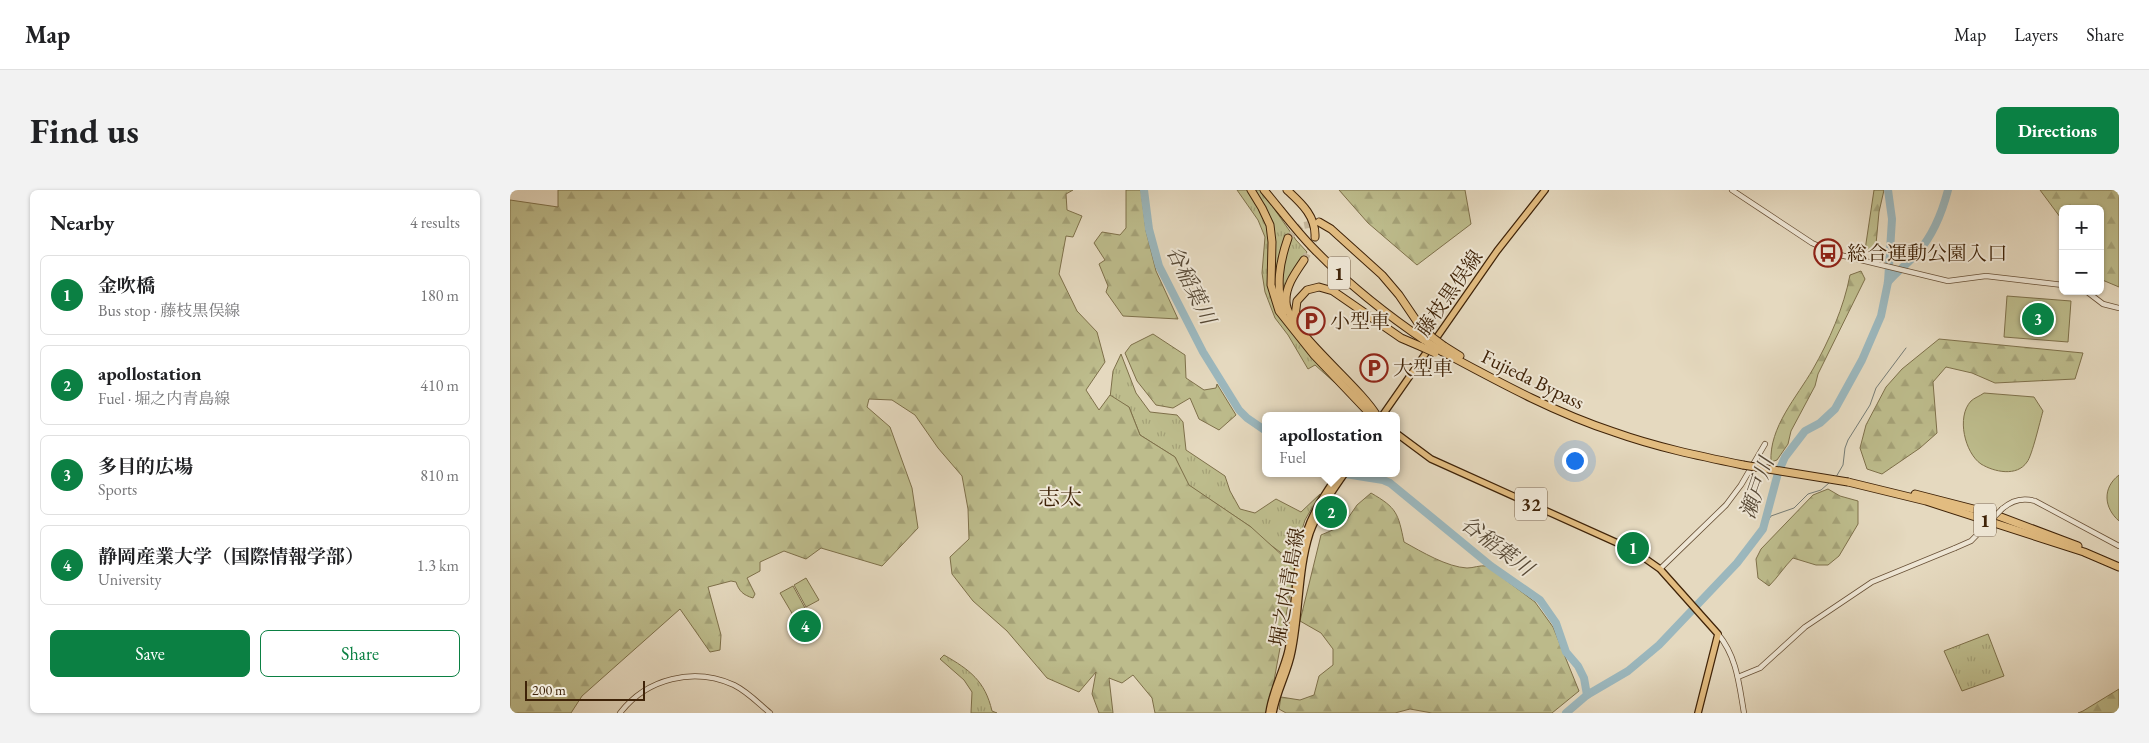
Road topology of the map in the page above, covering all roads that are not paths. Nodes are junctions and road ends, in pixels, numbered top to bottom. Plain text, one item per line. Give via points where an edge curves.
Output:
1 (1251, 190) edge
2 (1264, 190) edge
3 (1287, 190) edge
4 (1545, 190) edge
5 (1732, 190) edge
6 (1319, 222) dead end
7 (1314, 237) tunnel mouth
8 (1288, 238) tunnel mouth
9 (1304, 260) tunnel mouth
10 (2059, 285) edge
11 (2091, 295) edge
12 (2119, 308) edge
13 (1290, 326) junction
14 (1302, 336) junction
15 (1427, 342) junction
16 (1368, 412) edge
17 (1373, 412) edge
18 (1385, 412) edge
19 (1400, 436) edge
20 (1765, 444) dead end
21 (1339, 477) edge
22 (1339, 477) edge
23 (2119, 546) edge
24 (2119, 566) edge
25 (1660, 569) junction
26 (1718, 634) junction
27 (1738, 677) junction
28 (620, 713) edge
29 (770, 713) edge
30 (1269, 713) edge
31 (1273, 713) edge
32 (1698, 713) edge
33 (1744, 713) edge

1 - 13 highway, 1 via 1270,225 1272,294
2 - 15 highway, Fujieda Bypass / 1 via 1313,248 1344,277
3 - 7 highway, 1 via 1311,217
4 - 18 main road, 藤枝黒俣線
5 - 10 street via 1829,252 1937,279 1986,276
6 - 15 highway, 1 via 1332,229 1382,274 1399,294
8 - 13 highway, 1 via 1279,266 1278,287 1283,312
9 - 14 highway, 1 via 1289,286 1286,304
11 - 12 street via 2103,304
13 - 14 highway, 1
14 - 15 highway, 1 via 1295,316 1296,301 1307,290 1319,287 1332,291 1401,338
14 - 16 highway, 1
14 - 17 highway, 1 via 1332,364
15 - 24 highway, Fujieda Bypass / 1, bridge via 1507,386 1571,416 1655,445 1743,465 1901,490 1993,514 2050,534
19 - 25 main road, 32 via 1431,459 1633,550
20 - 25 street via 1726,505
21 - 30 main road, 堀之内青島線 via 1319,504 1306,533 1288,649
22 - 31 main road, 堀之内青島線 via 1310,534 1293,648
23 - 27 street, bridge via 2035,501 2015,500 1972,541 1872,582 1805,627 1760,668
25 - 26 main road, 32
26 - 27 street via 1732,656
26 - 32 main road
27 - 33 street
28 - 29 street via 650,687 672,679 696,676 734,686

